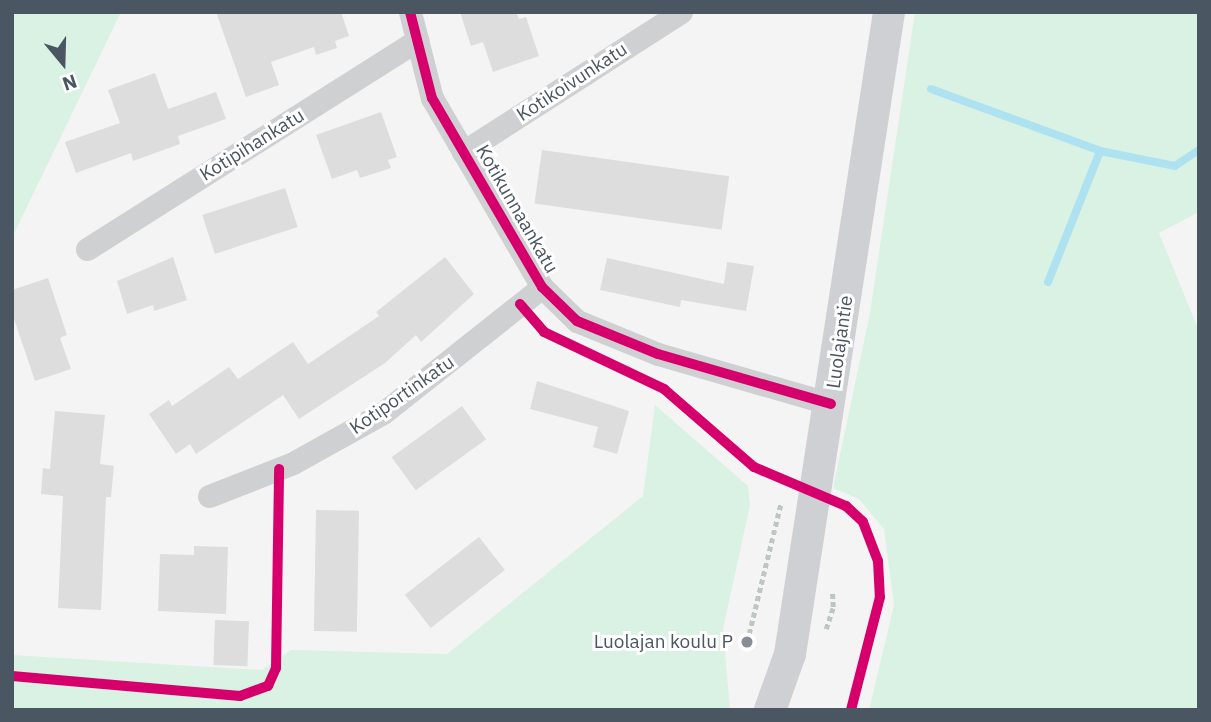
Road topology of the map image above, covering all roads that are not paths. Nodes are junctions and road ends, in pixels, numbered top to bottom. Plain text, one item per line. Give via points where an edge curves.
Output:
1 (410, 12) edge
2 (681, 12) edge
3 (889, 12) edge
4 (417, 40) junction
5 (463, 152) junction
6 (87, 249) dead end
7 (542, 287) junction
8 (831, 404) junction
9 (209, 496) dead end
10 (770, 710) edge

1 - 4 street, Kotikunnaankatu
2 - 5 street, Kotikoivunkatu
3 - 8 main road, Luolajantie
4 - 5 street, Kotikunnaankatu via 432,98
4 - 6 street, Kotipihankatu
5 - 7 street, Kotikunnaankatu
7 - 8 street, Kotikunnaankatu via 578,321 658,354
7 - 9 street, Kotiportinkatu via 383,413 293,463
8 - 10 main road, Luolajantie via 790,654

